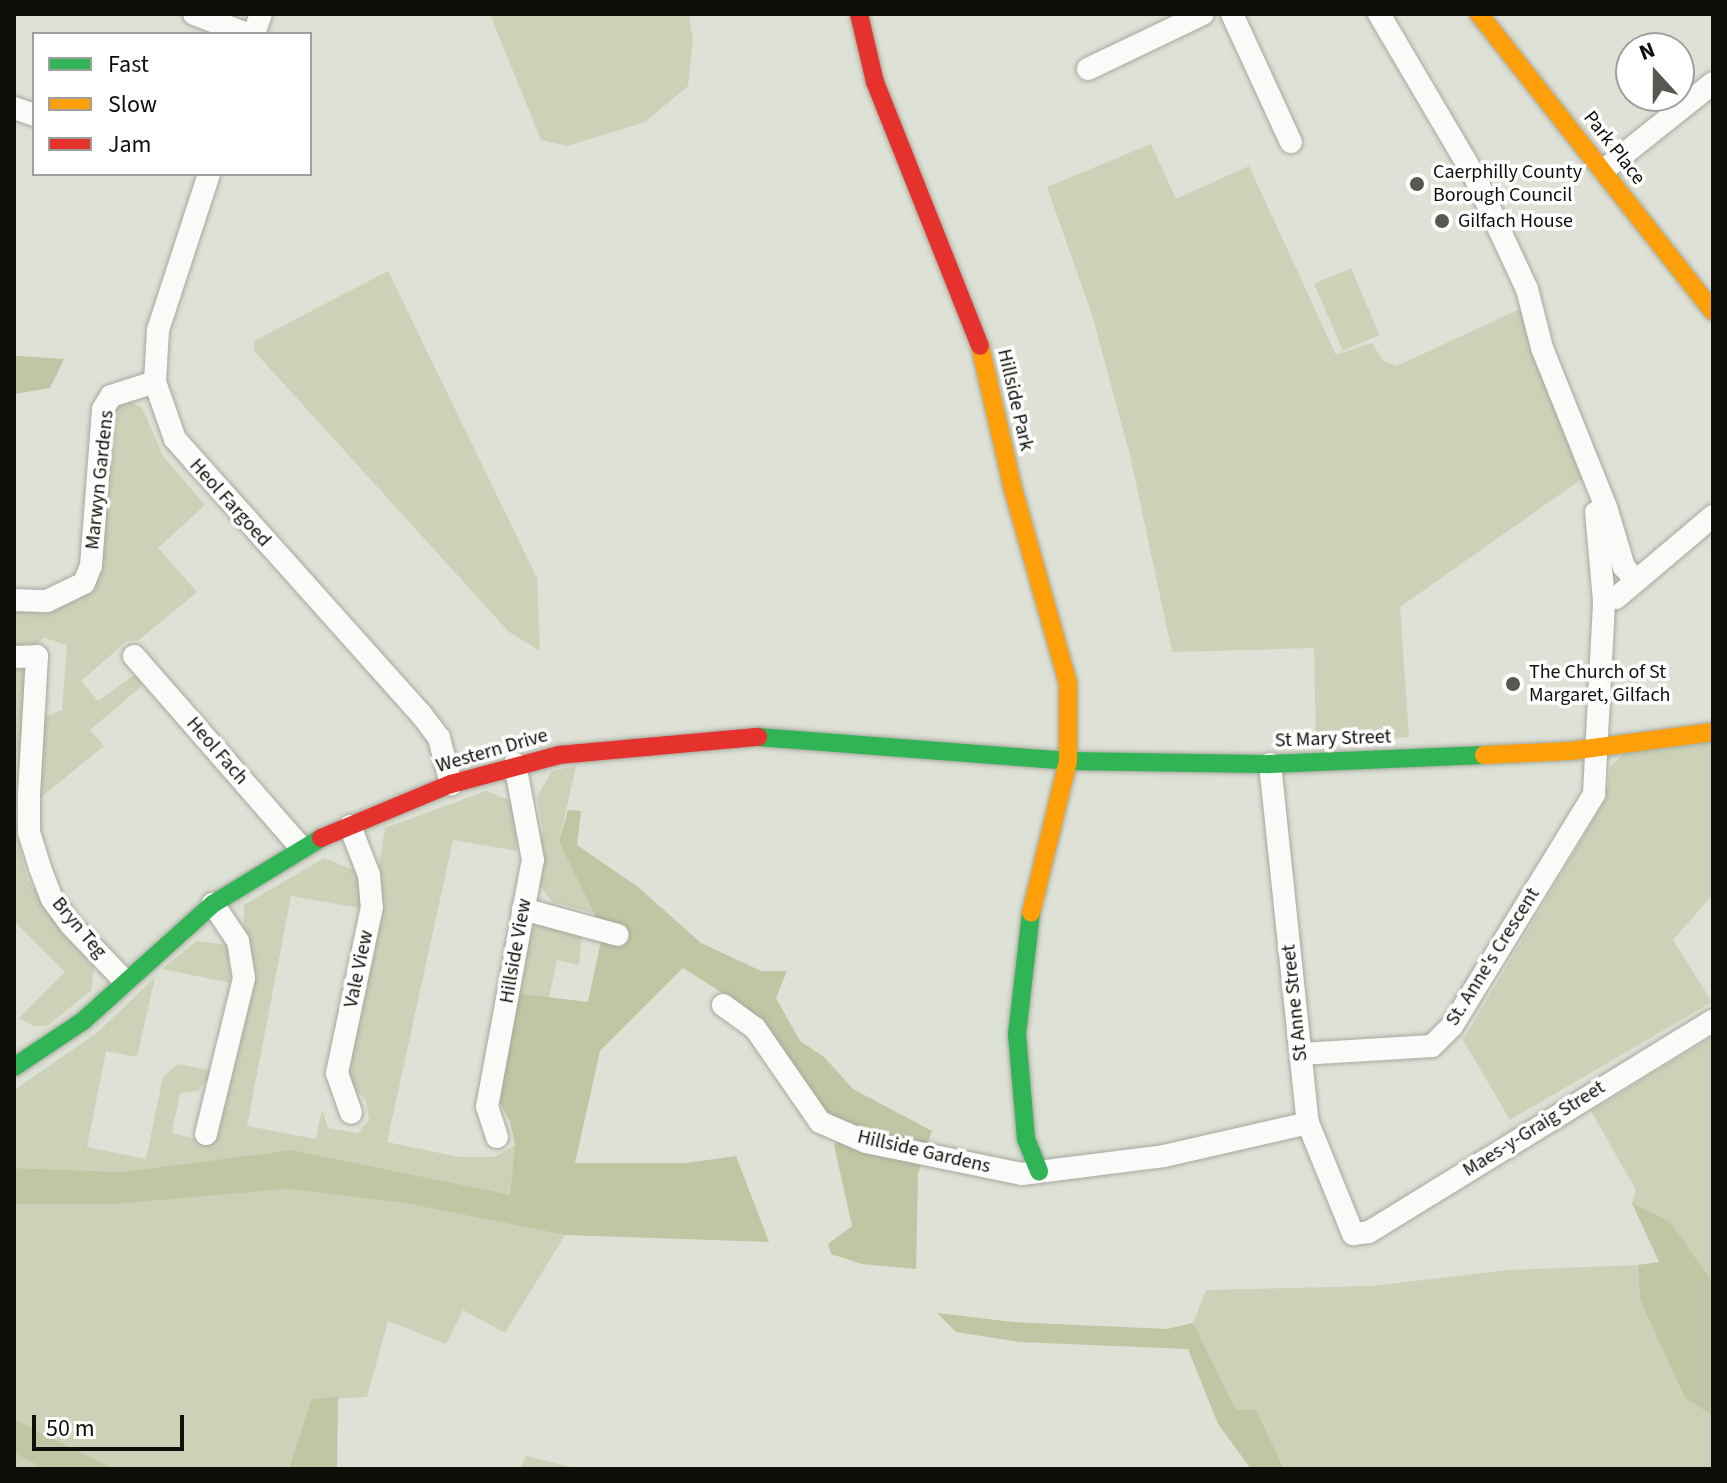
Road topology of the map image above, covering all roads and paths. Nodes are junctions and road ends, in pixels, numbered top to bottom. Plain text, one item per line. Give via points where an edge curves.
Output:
1 (194, 14) edge
2 (859, 14) edge
3 (1203, 14) edge
4 (1232, 14) edge
5 (1379, 14) edge
6 (1479, 14) edge
7 (242, 32) edge
8 (1088, 69) dead end
9 (1713, 83) edge
10 (1291, 142) dead end
11 (1604, 170) junction
12 (206, 176) edge
13 (1713, 311) edge
14 (155, 382) junction
15 (1596, 512) dead end
16 (1713, 516) edge
17 (1634, 578) junction
18 (1616, 598) dead end
19 (14, 600) edge
20 (134, 656) dead end
21 (14, 657) edge
22 (1713, 732) edge
23 (1599, 746) junction
24 (1068, 761) junction
25 (515, 764) junction
26 (1270, 764) junction
27 (451, 784) junction
28 (350, 826) junction
29 (300, 846) junction
30 (213, 904) junction
31 (523, 909) junction
32 (618, 935) dead end
33 (124, 980) junction
34 (723, 1005) dead end
35 (1713, 1020) edge
36 (14, 1040) edge
37 (1301, 1054) junction
38 (20, 1065) edge
39 (351, 1113) dead end
40 (1308, 1123) junction
41 (206, 1134) dead end
42 (497, 1137) dead end
43 (1039, 1172) junction
44 (1353, 1234) joint

1 - 7 street
2 - 24 street, Hillside Park via 875,82 988,366 1010,476 1068,683
3 - 8 street
4 - 10 street
5 - 17 street via 1474,175 1527,289 1542,348 1606,507 1624,567
6 - 11 street, Park Place
9 - 11 street
11 - 13 street, Park Place
12 - 14 street, Heol Fargoed via 158,330
14 - 19 street, Marwyn Gardens via 111,396 103,409 91,566 84,583 47,601
14 - 27 street, Heol Fargoed via 175,439 439,738
15 - 23 street, St. Anne's Crescent via 1604,601
16 - 17 street
17 - 18 street
20 - 29 street, Heol Fach
21 - 33 street, Bryn Teg via 37,656 29,832 40,868 52,899 71,925
22 - 23 street, St Mary Street
23 - 26 street, St Mary Street
23 - 37 street, St. Anne's Crescent via 1594,794 1448,1030 1432,1046
24 - 25 street, Western Drive via 785,736 650,743
24 - 26 street, St Mary Street
24 - 43 street, Hillside Park via 1031,913 1017,1034 1026,1139
25 - 27 street, Western Drive
25 - 31 street, Hillside View via 533,860
26 - 37 street, St Anne Street
27 - 28 street, Western Drive
28 - 29 street, Western Drive
28 - 39 street, Vale View via 369,875 372,907 337,1073
29 - 30 street, Western Drive
30 - 33 street, Western Drive
30 - 41 street via 238,941 244,978
31 - 32 street
31 - 42 street, Hillside View via 487,1107
33 - 38 street, Western Drive via 83,1021
34 - 43 street, Hillside Gardens via 755,1028 820,1122 866,1142 1022,1174
35 - 44 street, Maes-y-Graig Street via 1369,1232
36 - 38 street
37 - 40 street, St Anne Street
40 - 43 street, Hillside Gardens via 1164,1156
40 - 44 street, St Anne Street

